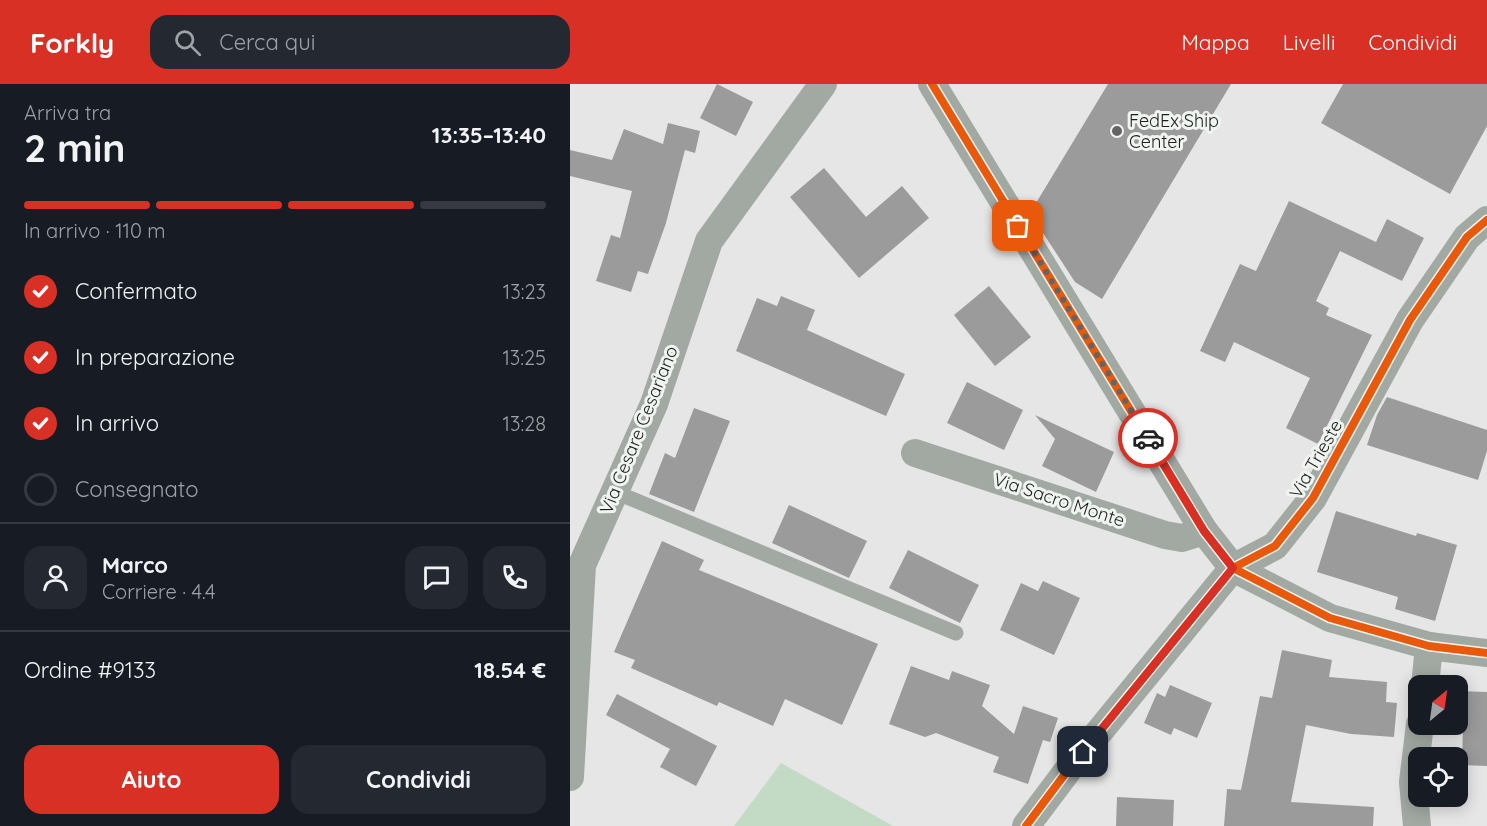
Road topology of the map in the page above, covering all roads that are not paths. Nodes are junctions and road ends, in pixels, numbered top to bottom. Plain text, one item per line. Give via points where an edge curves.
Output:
1 (824, 84) edge
2 (932, 84) edge
3 (1487, 220) edge
4 (915, 453) dead end
5 (615, 492) junction
6 (1204, 531) junction
7 (1233, 568) junction
8 (956, 633) dead end
9 (1429, 646) junction
10 (1487, 653) edge
11 (1426, 675) edge
12 (1419, 735) edge
13 (570, 777) edge
14 (1026, 826) edge
15 (1417, 826) edge

1 - 5 street, Via Cesare Cesariano via 709,241 654,404
2 - 6 street
3 - 7 street, Via Trieste via 1467,237 1410,320 1313,498 1275,546
4 - 6 street, Via Sacro Monte via 1166,535 1182,538
5 - 8 lane
5 - 13 street, Via Cesare Cesariano via 582,565
6 - 7 street
7 - 9 street via 1330,618
7 - 14 street, Via Trieste
9 - 10 street
9 - 11 street
12 - 15 street via 1413,782

